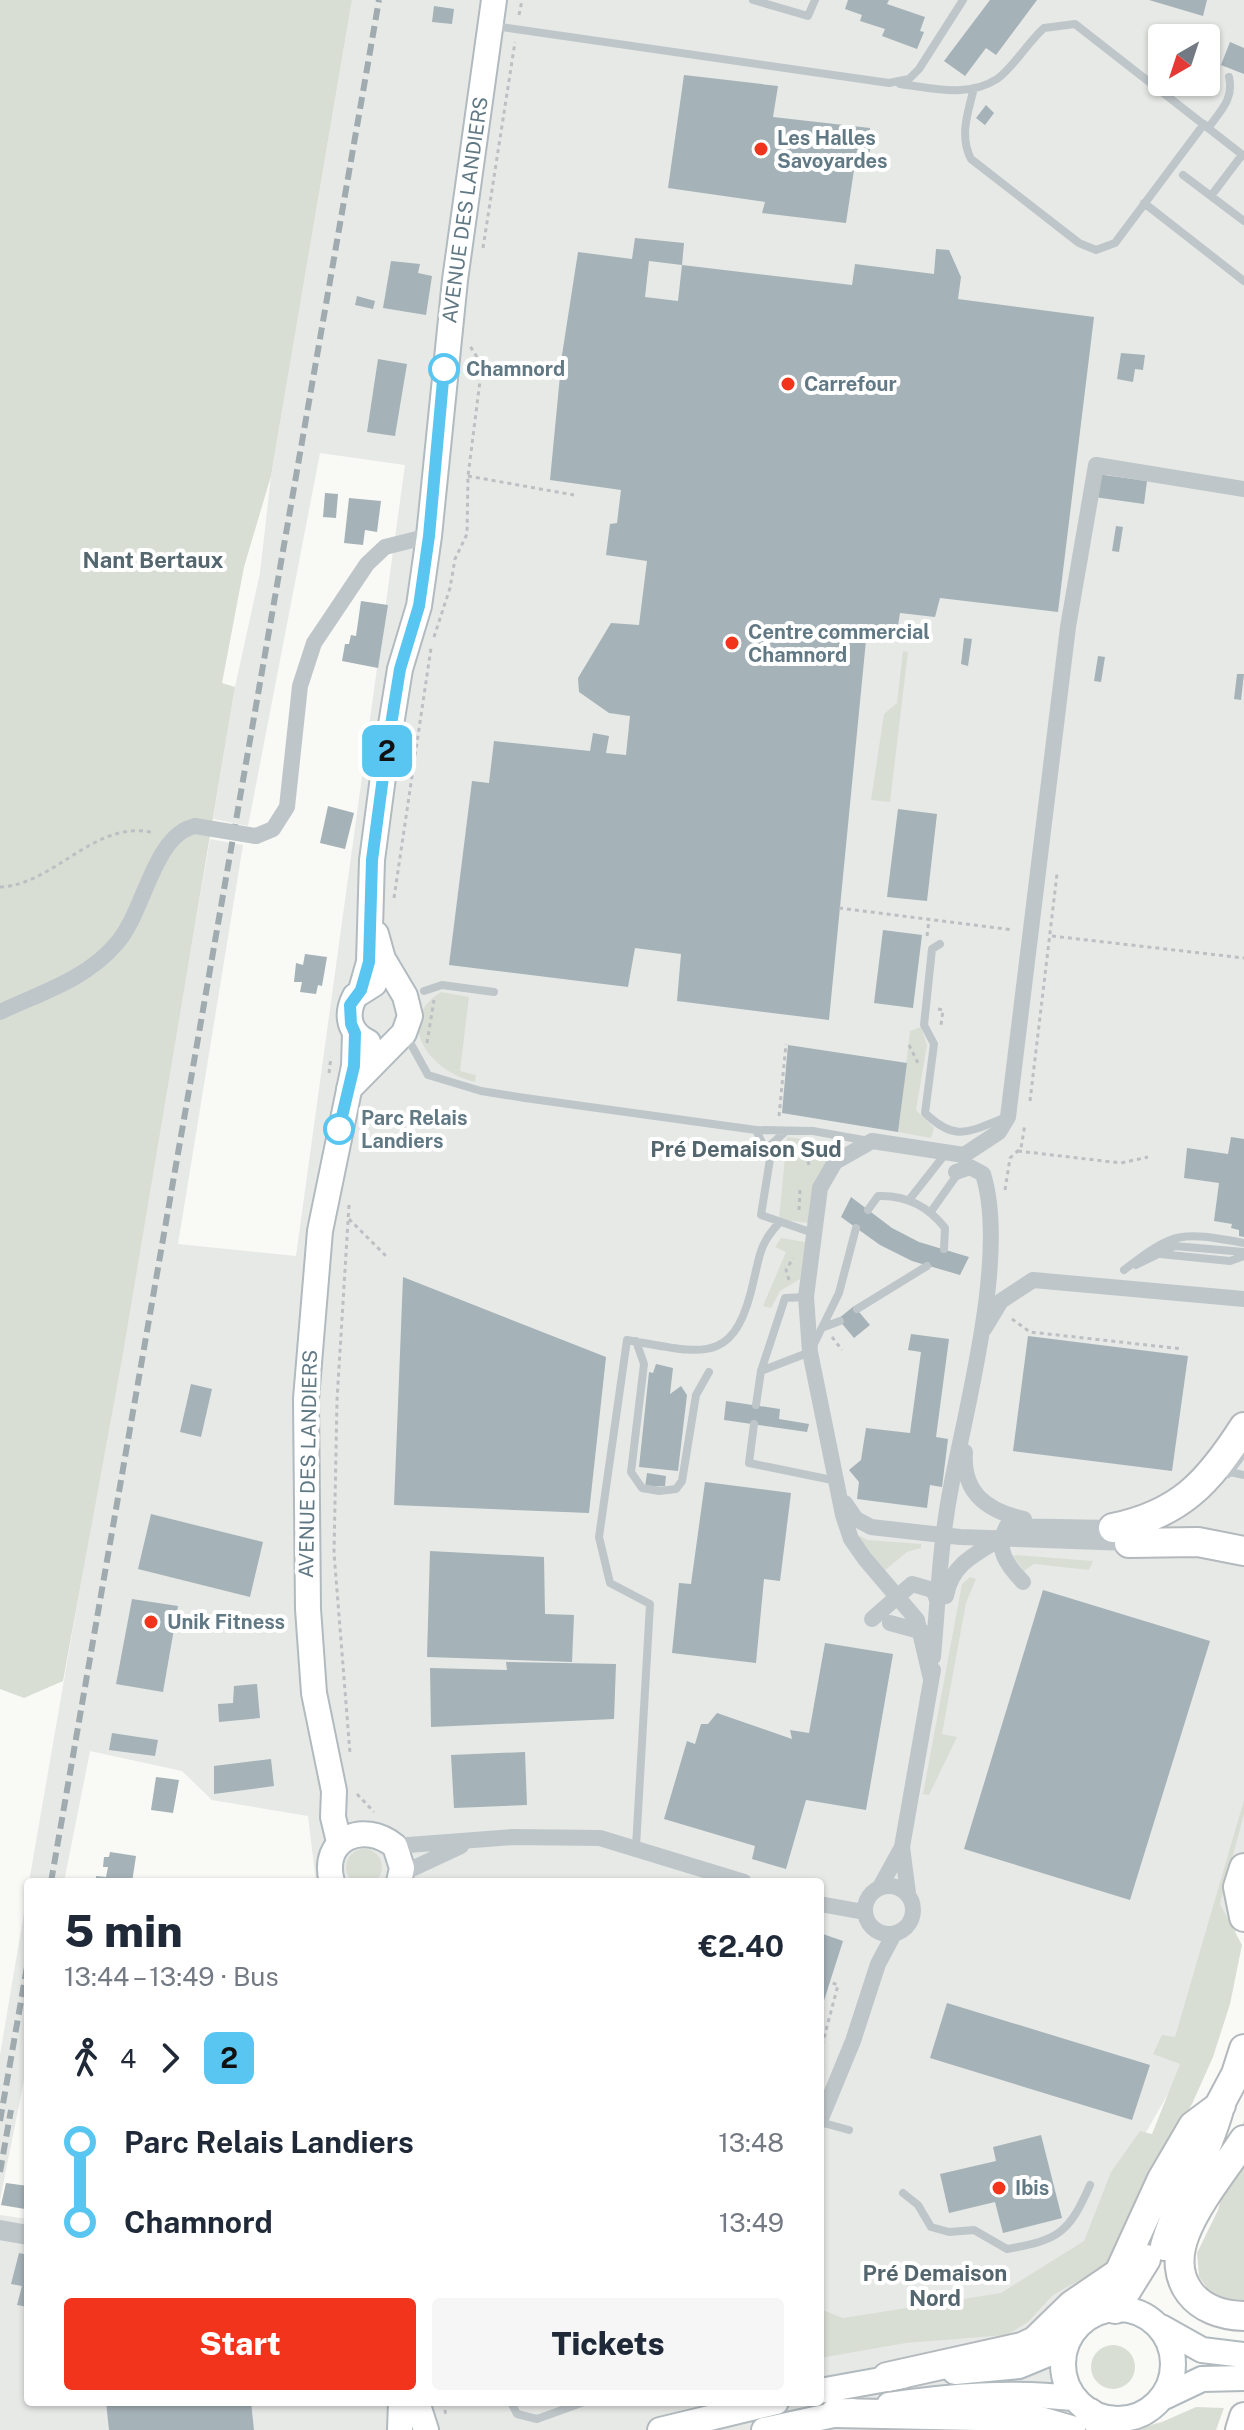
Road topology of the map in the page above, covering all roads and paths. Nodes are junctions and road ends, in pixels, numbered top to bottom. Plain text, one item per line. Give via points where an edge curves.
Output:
1 (494, 0) edge
2 (522, 0) edge
3 (753, 0) edge
4 (815, 0) edge
5 (963, 0) edge
6 (490, 26) junction
7 (517, 29) junction
8 (1229, 77) dead end
9 (889, 83) junction
10 (974, 88) junction
11 (1207, 126) junction
12 (1243, 155) edge
13 (1183, 175) dead end
14 (1211, 196) junction
15 (1144, 203) junction
16 (1244, 221) edge
17 (482, 256) dead end
18 (1244, 281) edge
19 (469, 343) dead end
20 (468, 476) junction
21 (1244, 489) edge
22 (574, 495) dead end
23 (429, 536) junction
24 (142, 830) dead end
25 (0, 887) edge
26 (394, 898) dead end
27 (370, 913) junction
28 (940, 944) dead end
29 (361, 990) junction
30 (398, 990) junction
31 (424, 991) dead end
32 (494, 992) dead end
33 (0, 1012) edge
34 (355, 1033) junction
35 (401, 1036) junction
36 (348, 1090) junction
37 (1008, 1117) junction
38 (756, 1130) junction
39 (786, 1130) junction
40 (872, 1141) junction
41 (765, 1150) junction
42 (1018, 1151) dead end
43 (946, 1152) junction
44 (1148, 1157) dead end
45 (961, 1172) joint
46 (350, 1195) dead end
47 (909, 1200) junction
48 (868, 1210) dead end
49 (930, 1213) junction
50 (348, 1218) junction
51 (778, 1224) junction
52 (856, 1228) dead end
53 (813, 1233) junction
54 (1244, 1243) edge
55 (944, 1249) dead end
56 (1244, 1254) edge
57 (386, 1256) dead end
58 (927, 1266) dead end
59 (806, 1297) junction
60 (1244, 1299) edge
61 (1001, 1301) junction
62 (857, 1309) dead end
63 (840, 1321) dead end
64 (824, 1327) junction
65 (981, 1333) junction
66 (636, 1341) junction
67 (1183, 1349) dead end
68 (810, 1352) junction
69 (761, 1371) junction
70 (709, 1372) dead end
71 (756, 1405) dead end
72 (968, 1411) junction
73 (754, 1424) dead end
74 (1244, 1427) edge
75 (1244, 1453) edge
76 (1222, 1471) junction
77 (1244, 1475) edge
78 (838, 1488) junction
79 (1053, 1525) junction
80 (944, 1535) junction
81 (1121, 1536) junction
82 (1000, 1539) junction
83 (1169, 1542) junction
84 (1244, 1551) edge
85 (1244, 1569) edge
86 (1023, 1582) dead end
87 (896, 1596) junction
88 (938, 1602) junction
89 (872, 1619) dead end
90 (890, 1623) dead end
91 (923, 1632) junction
92 (931, 1679) junction
93 (350, 1759) dead end
94 (345, 1792) junction
95 (385, 1833) junction
96 (339, 1842) junction
97 (470, 1842) junction
98 (636, 1847) junction
99 (902, 1847) junction
100 (1244, 1868) edge
101 (332, 1878) edge
102 (400, 1878) edge
103 (732, 1878) edge
104 (880, 1887) junction
105 (908, 1893) junction
106 (824, 1905) edge
107 (864, 1912) junction
108 (1244, 1917) edge
109 (872, 1928) junction
110 (894, 1934) junction
111 (878, 1964) junction
112 (830, 1982) dead end
113 (824, 2038) edge
114 (1244, 2049) edge
115 (1221, 2105) junction
116 (824, 2111) edge
117 (824, 2122) edge
118 (849, 2130) dead end
119 (1244, 2140) edge
120 (1090, 2185) dead end
121 (903, 2193) dead end
122 (0, 2230) edge
123 (24, 2234) edge
124 (1136, 2315) junction
125 (1239, 2316) edge
126 (1065, 2347) junction
127 (1244, 2355) edge
128 (1217, 2366) junction
129 (887, 2377) junction
130 (1244, 2378) edge
131 (824, 2384) edge
132 (846, 2385) junction
133 (1162, 2398) junction
134 (827, 2402) edge
135 (401, 2406) edge
136 (418, 2406) edge
137 (513, 2406) edge
138 (573, 2406) edge
139 (704, 2406) edge
140 (759, 2406) edge
141 (818, 2406) edge
142 (1244, 2417) edge
143 (1085, 2418) edge
144 (691, 2422) junction
145 (400, 2430) edge
146 (426, 2430) edge
147 (660, 2430) edge
148 (764, 2430) edge
149 (1240, 2430) edge

1 - 6 main road, AVENUE DES LANDIERS
2 - 7 path
3 - 4 lane via 808,16
5 - 9 lane via 919,69 909,79
6 - 7 lane
6 - 23 main road, AVENUE DES LANDIERS via 453,295
7 - 9 lane
7 - 17 path
8 - 11 lane via 1229,100
9 - 10 lane
10 - 11 lane via 999,78 1044,28 1075,24
10 - 15 lane via 964,146 971,159 1079,243 1107,249
11 - 12 lane
11 - 15 lane
12 - 14 lane
13 - 14 lane
14 - 16 lane
15 - 18 lane
19 - 20 path via 482,365
20 - 22 path
20 - 26 path via 467,534 431,643
21 - 37 street via 1096,465 1068,627
23 - 27 main road, AVENUE DES LANDIERS via 419,606 400,669 372,860
23 - 33 street, bridge via 391,543 378,553 314,643 300,686 287,807 273,829 256,836 183,828 161,852 140,909 108,952 90,970
24 - 25 path via 102,839 24,882
27 - 29 main road, AVENUE DES LANDIERS via 369,962
27 - 30 main road
28 - 37 lane via 932,949 927,981 924,1025 934,1044 925,1113 942,1129 965,1134
29 - 30 main road via 380,983
29 - 34 main road via 350,1005
30 - 35 main road via 410,1008
31 - 32 lane via 442,985
34 - 35 main road via 375,1045
34 - 36 main road, AVENUE DES LANDIERS
35 - 36 main road
35 - 38 lane via 428,1075 481,1091
36 - 94 main road, AVENUE DES LANDIERS via 318,1245 306,1399 314,1693
37 - 43 street via 984,1145 964,1155
38 - 39 lane
38 - 41 lane
39 - 40 lane
39 - 41 lane
40 - 43 street
40 - 53 street via 835,1162 820,1188
41 - 51 lane via 770,1159 761,1215
42 - 44 path via 1121,1163
43 - 47 lane
45 - 49 lane
45 - 65 street via 977,1168 991,1201
46 - 50 path
47 - 48 lane via 878,1196
47 - 49 lane
49 - 55 lane via 945,1228
50 - 57 path
50 - 93 path via 334,1553
51 - 53 lane
51 - 66 lane via 762,1242 746,1318 717,1348 693,1350
52 - 64 lane
53 - 59 street
54 - 56 lane via 1180,1235 1162,1241 1124,1270 1175,1246
58 - 62 lane
59 - 68 street
59 - 69 lane via 785,1298
60 - 61 street via 1033,1280
61 - 65 street
61 - 67 path via 1015,1322 1030,1332
63 - 64 lane
64 - 68 lane
65 - 72 street
66 - 70 lane via 644,1364 631,1472 642,1488 676,1489 682,1481 696,1395
66 - 98 lane via 627,1340 599,1537 610,1583 650,1604
68 - 69 lane
68 - 78 street
69 - 71 lane
72 - 79 street via 964,1468 976,1495 1003,1514
72 - 80 street
73 - 78 lane via 749,1463
74 - 76 highway
75 - 76 lane
76 - 77 lane
76 - 81 highway
78 - 80 street via 856,1519 871,1527
78 - 87 street via 851,1539
79 - 81 street
79 - 82 street via 1007,1526
80 - 82 street
80 - 88 street
81 - 82 street
81 - 83 highway
82 - 86 street via 1004,1560
82 - 92 street via 951,1576
83 - 84 highway via 1220,1544
83 - 85 highway
87 - 88 street via 919,1583 933,1590
87 - 89 street
87 - 91 street
88 - 92 street
90 - 91 street
91 - 92 street
92 - 99 street
94 - 95 path
94 - 95 main road via 351,1812
94 - 96 main road, AVENUE DES LANDIERS via 333,1817
95 - 96 main road via 356,1832
95 - 97 street
95 - 102 main road
96 - 101 main road, AVENUE DES LANDIERS via 330,1860
97 - 98 street via 600,1838
97 - 102 street
98 - 103 street
99 - 104 street
99 - 105 street
100 - 108 highway via 1238,1887
104 - 105 street via 895,1886
104 - 107 street via 869,1895
105 - 110 street via 913,1915 906,1928
106 - 107 street
107 - 109 street
109 - 110 street
109 - 111 street
110 - 111 street
111 - 116 street
112 - 113 path via 838,1985
114 - 115 highway
115 - 124 highway via 1177,2207 1157,2275
115 - 129 highway via 1193,2126 1162,2179 1126,2263 1110,2283 1072,2305 1022,2347
117 - 118 lane
119 - 125 highway via 1187,2229 1180,2260 1192,2297 1206,2309
120 - 121 lane via 1073,2221 1052,2238 1007,2249 974,2230 931,2227
122 - 123 street
124 - 126 main road via 1090,2317
124 - 128 main road
124 - 133 main road via 1172,2353 1170,2384
126 - 129 main road via 1019,2366
126 - 143 main road via 1063,2373
127 - 128 main road
128 - 130 main road
128 - 133 main road
129 - 132 main road
131 - 132 street
132 - 134 main road
133 - 143 main road via 1128,2419
134 - 143 highway
135 - 145 main road
136 - 146 main road
137 - 138 lane via 517,2414 537,2419
139 - 144 street
140 - 144 main road
141 - 148 main road
142 - 149 highway
144 - 147 main road

